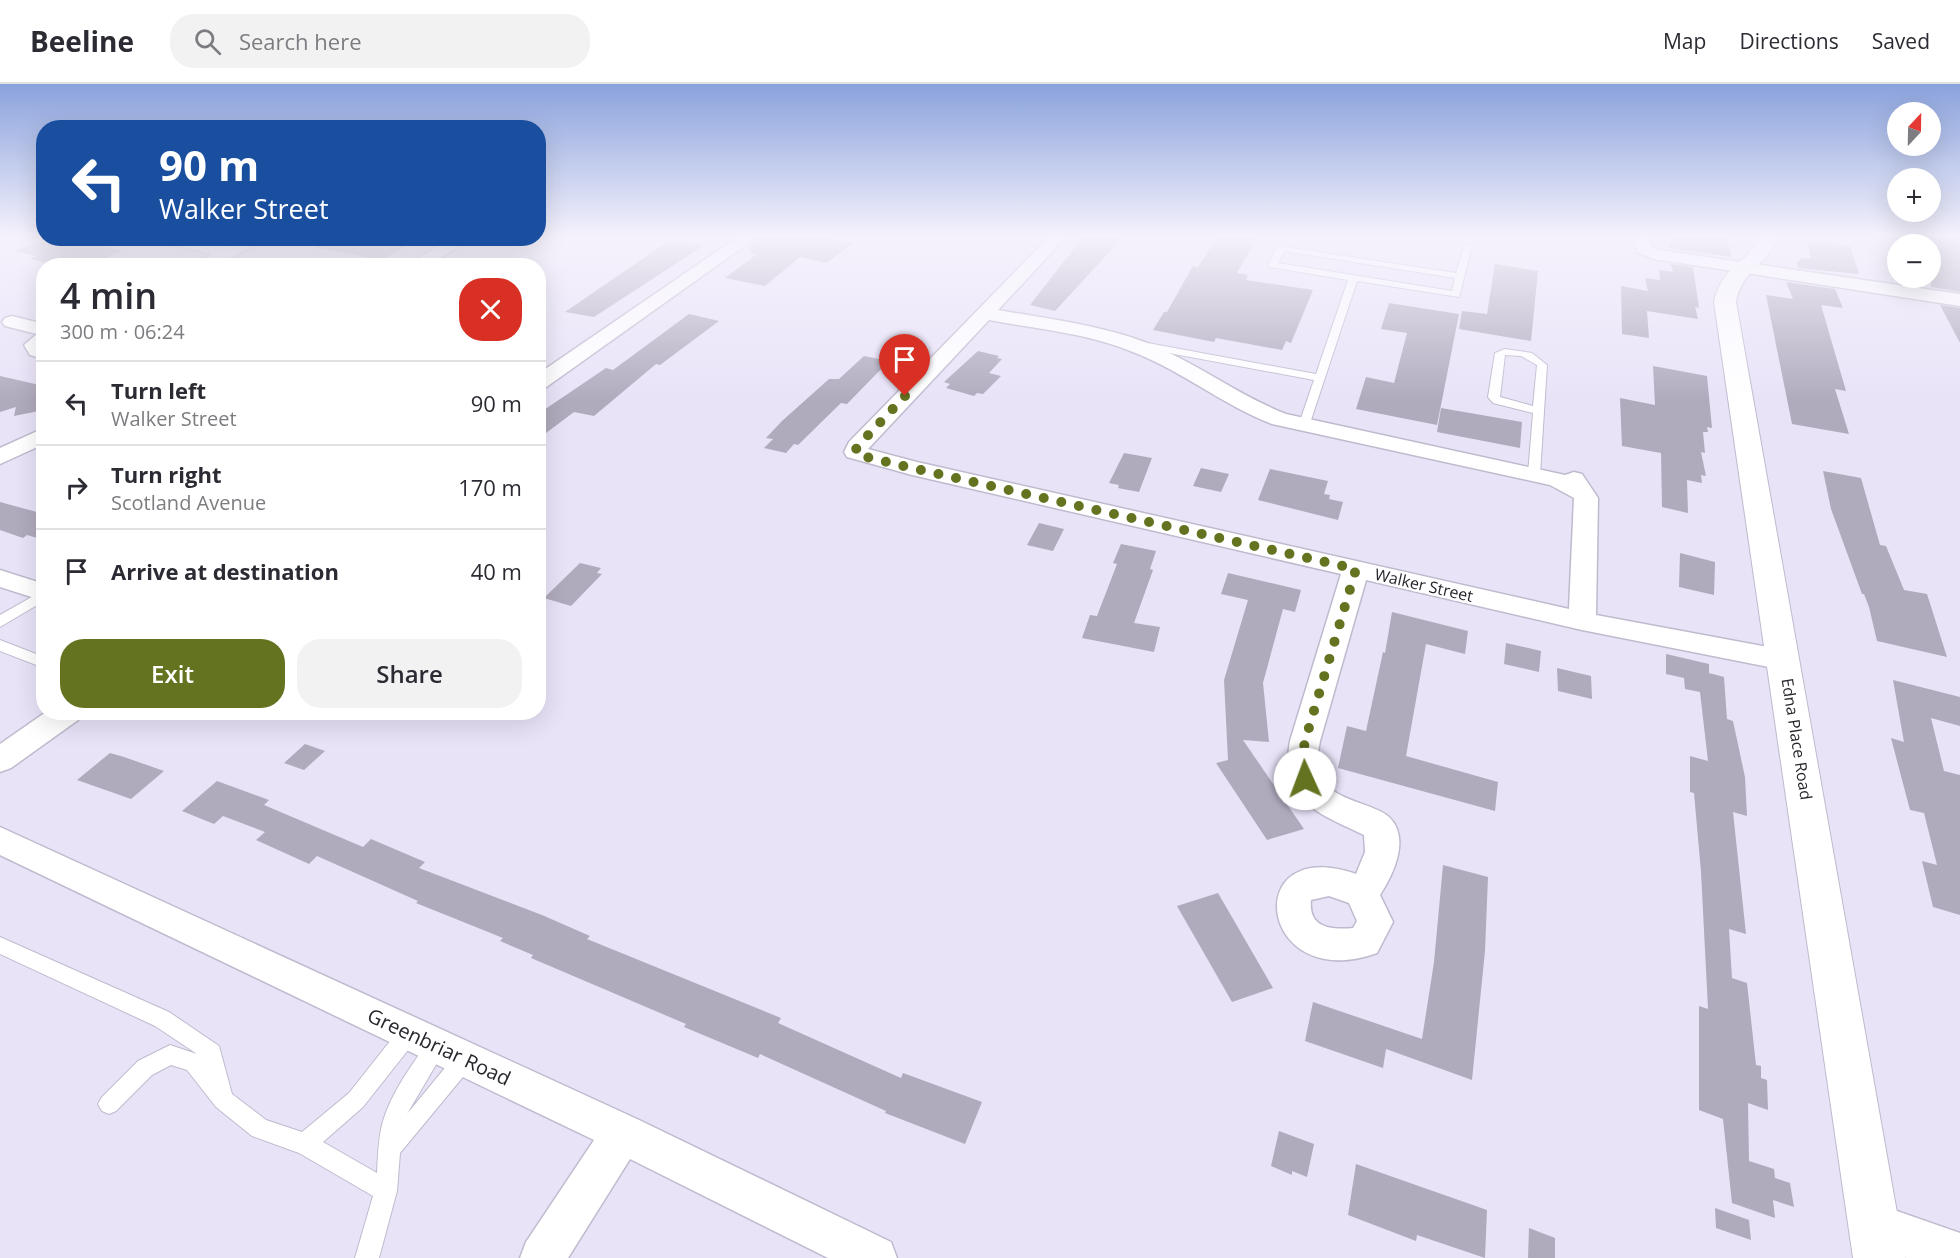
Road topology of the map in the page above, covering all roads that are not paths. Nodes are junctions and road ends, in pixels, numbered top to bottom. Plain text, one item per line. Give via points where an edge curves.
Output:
1 (670, 292) edge
2 (1005, 292) edge
3 (1348, 292) edge
4 (1442, 292) edge
5 (1456, 292) edge
6 (1726, 292) edge
7 (1907, 292) edge
8 (1960, 300) edge
9 (984, 313) junction
10 (12, 322) dead end
11 (36, 328) edge
12 (1126, 342) junction
13 (546, 378) edge
14 (1318, 378) junction
15 (1539, 411) junction
16 (1305, 424) junction
17 (36, 439) edge
18 (0, 457) edge
19 (1535, 467) junction
20 (1356, 569) junction
21 (0, 578) edge
22 (36, 591) edge
23 (36, 599) edge
24 (1582, 621) junction
25 (0, 622) edge
26 (0, 645) edge
27 (36, 660) edge
28 (1784, 660) junction
29 (56, 720) edge
30 (1, 758) edge
31 (0, 840) edge
32 (1362, 893) dead end
33 (0, 945) edge
34 (437, 1046) junction
35 (223, 1100) junction
36 (109, 1104) dead end
37 (623, 1133) junction
38 (304, 1143) junction
39 (390, 1148) junction
40 (386, 1191) junction
41 (1876, 1241) edge
42 (1960, 1255) edge
43 (367, 1258) edge
44 (542, 1258) edge
45 (875, 1258) edge

1 - 13 street
2 - 9 street
3 - 14 lane
4 - 5 lane
6 - 28 street, Edna Place Road
7 - 8 street
9 - 12 street
9 - 20 street, Walker Street via 855,452
10 - 11 street
12 - 14 lane
12 - 16 street via 1158,355 1260,412
14 - 16 lane
15 - 15 lane via 1539,360 1514,352 1500,353 1494,397
15 - 19 lane
16 - 19 street
17 - 18 street
19 - 24 street via 1568,483 1586,498
20 - 24 street, Walker Street
20 - 32 street via 1302,760 1305,779 1318,796 1377,826 1382,835 1376,876
21 - 22 street
23 - 25 lane
24 - 28 street, Walker Street
26 - 27 lane
28 - 41 street, Edna Place Road
29 - 30 street
31 - 34 street, Greenbriar Road
33 - 35 lane via 162,1019 212,1053
34 - 37 street, Greenbriar Road
34 - 38 lane via 356,1100
34 - 39 lane
34 - 39 lane via 406,1092 389,1131
35 - 36 lane via 194,1063 170,1055 145,1068
35 - 38 lane via 260,1128
37 - 44 street
37 - 45 street, Greenbriar Road
38 - 40 lane
39 - 40 lane
40 - 43 lane
41 - 42 street

